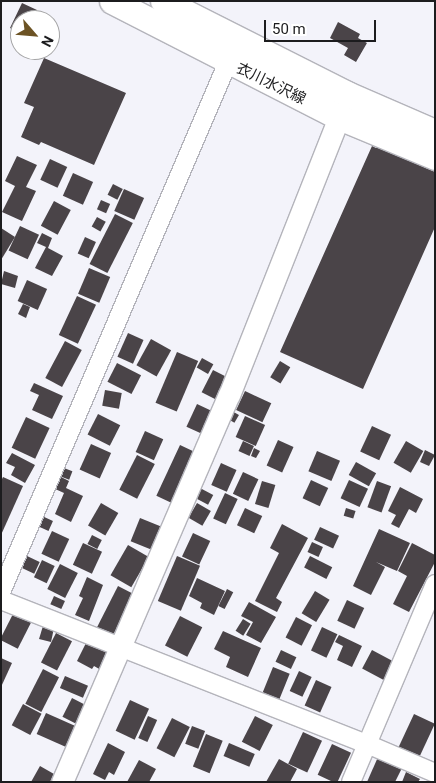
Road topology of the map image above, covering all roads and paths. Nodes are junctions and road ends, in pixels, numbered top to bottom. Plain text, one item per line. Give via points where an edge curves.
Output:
1 (112, 1) edge
2 (163, 1) edge
3 (228, 62) junction
4 (339, 117) junction
5 (435, 132) edge
6 (435, 156) edge
7 (435, 584) edge
8 (1, 592) edge
9 (1, 600) edge
10 (120, 648) junction
11 (367, 744) junction
12 (435, 773) edge
13 (62, 782) edge
14 (351, 782) edge

1 - 3 main road, 衣川水沢線
2 - 5 main road, 衣川水沢線 via 347,94
3 - 4 main road, 衣川水沢線
3 - 8 street
4 - 6 main road, 衣川水沢線
4 - 10 street via 229,395
7 - 11 street
9 - 10 street
10 - 11 street
10 - 13 street
11 - 12 street
11 - 14 street

